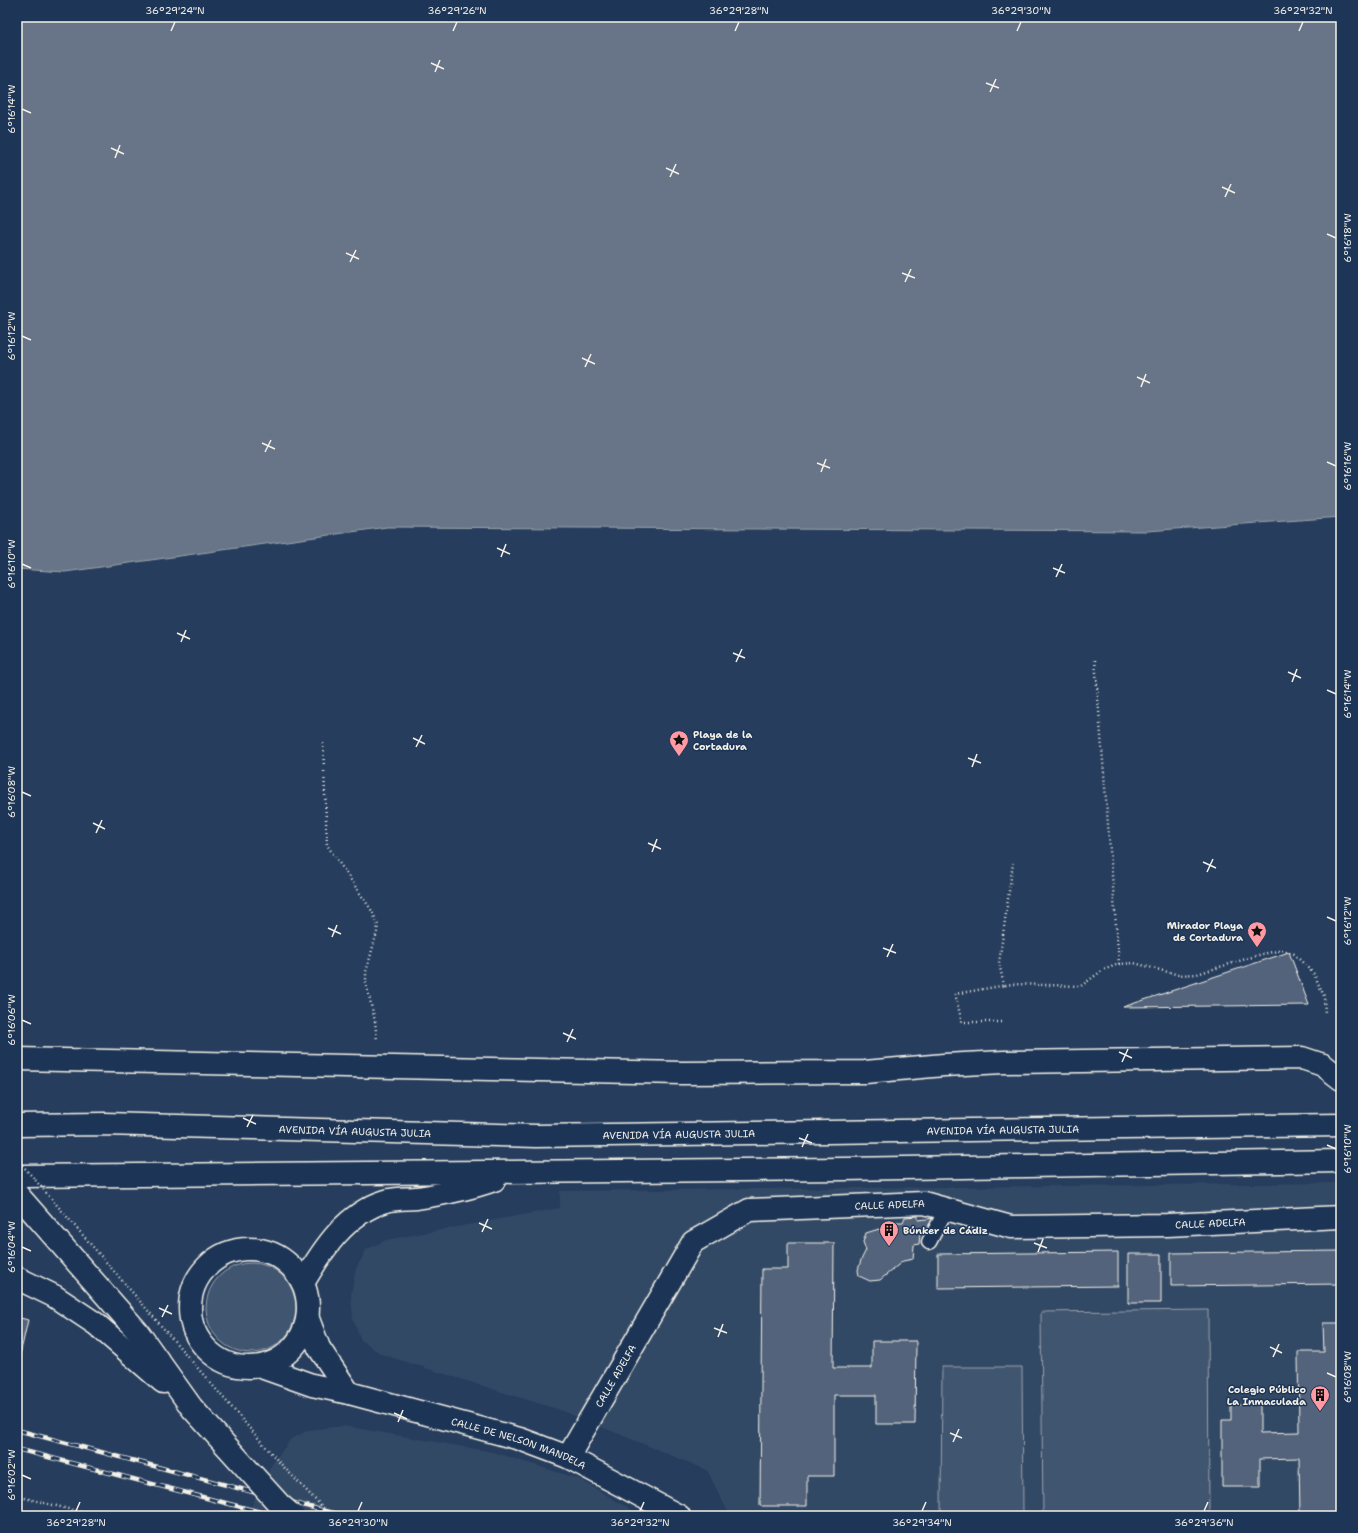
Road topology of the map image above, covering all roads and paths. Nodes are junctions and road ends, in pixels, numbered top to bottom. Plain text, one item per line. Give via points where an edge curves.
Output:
1 (1095, 660) dead end
2 (323, 743) dead end
3 (1013, 863) dead end
4 (1119, 964) junction
5 (1004, 986) junction
6 (1325, 1014) dead end
7 (1002, 1022) dead end
8 (17, 1059) edge
9 (374, 1068) junction
10 (1341, 1078) edge
11 (17, 1125) edge
12 (1341, 1125) edge
13 (17, 1159) edge
14 (1341, 1161) edge
15 (512, 1173) junction
16 (17, 1176) edge
17 (17, 1194) edge
18 (947, 1208) junction
19 (1341, 1217) edge
20 (929, 1242) dead end
21 (17, 1278) edge
22 (303, 1283) junction
23 (308, 1319) junction
24 (261, 1367) junction
25 (349, 1392) junction
26 (192, 1408) junction
27 (568, 1457) junction
28 (17, 1496) edge
29 (96, 1516) edge
30 (293, 1516) edge
31 (331, 1516) edge
32 (679, 1516) edge

1 - 4 path
2 - 9 path via 327,845 372,911 378,925 366,972 366,983 376,1021 378,1048
3 - 5 path via 999,963
4 - 5 path via 1103,970 1081,986
4 - 6 path via 1134,963 1179,975 1197,974 1277,950 1289,951 1314,974 1324,996
5 - 7 path via 955,994 962,1022
8 - 9 main road
9 - 10 main road via 682,1073 857,1072 1004,1062 1302,1058 1323,1065
11 - 12 main road, AVENIDA VÍA AUGUSTA JULIA via 104,1124 536,1136
13 - 31 path, bridge via 278,1461
14 - 15 main road
15 - 16 main road
15 - 22 main road via 473,1188 387,1201 361,1212 342,1228 318,1256
17 - 26 main road via 137,1330
18 - 19 main road, CALLE ADELFA via 1011,1227 1167,1225
18 - 20 lane
18 - 27 main road, CALLE ADELFA via 924,1202 749,1210 693,1242
21 - 26 main road via 54,1296 96,1324
22 - 23 main road via 308,1301
22 - 24 main road via 292,1267 275,1255 256,1249 236,1251 217,1259 202,1272 192,1290 190,1311 194,1331 205,1348 221,1360 240,1367
23 - 24 main road via 302,1336 291,1350 277,1361
23 - 25 main road via 319,1348
24 - 25 main road, CALLE DE NELSON MANDELA via 312,1385
25 - 27 main road, CALLE DE NELSON MANDELA via 520,1439
26 - 30 main road, bridge via 279,1504
27 - 32 main road, CALLE DE NELSON MANDELA
28 - 29 path

